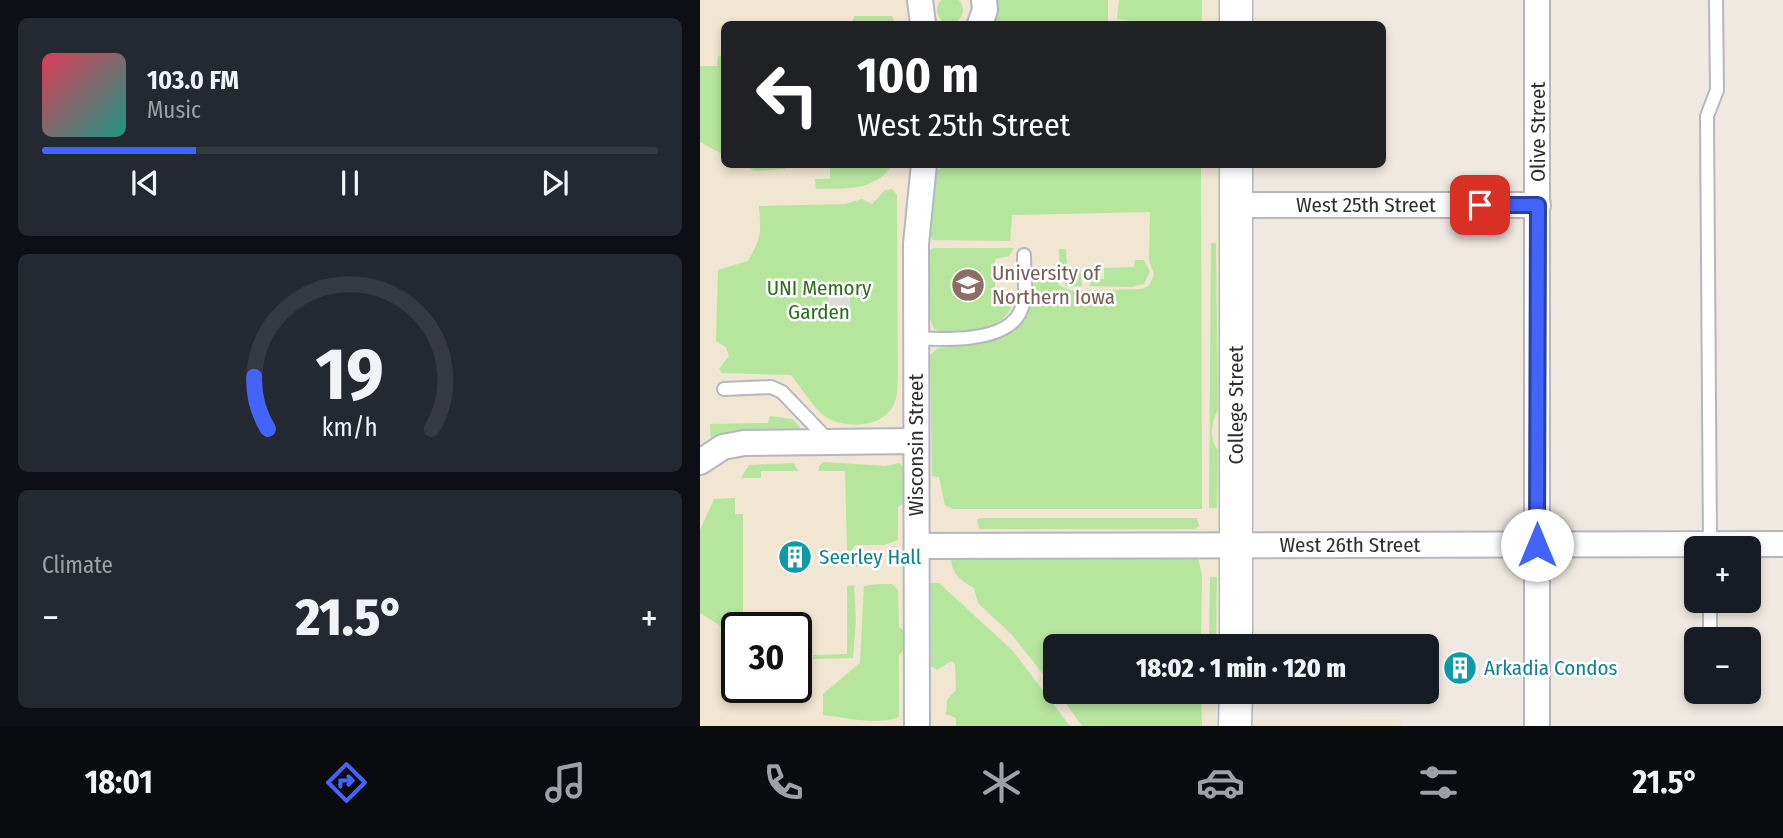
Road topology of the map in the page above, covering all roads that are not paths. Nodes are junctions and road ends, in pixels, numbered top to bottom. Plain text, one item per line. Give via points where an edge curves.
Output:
1 (920, 0) edge
2 (984, 0) edge
3 (1236, 0) edge
4 (1538, 0) edge
5 (1716, 0) edge
6 (923, 21) edge
7 (981, 21) edge
8 (1236, 21) edge
9 (924, 168) edge
10 (1236, 168) edge
11 (1236, 205) junction
12 (1538, 205) junction
13 (1024, 255) dead end
14 (916, 338) junction
15 (724, 388) dead end
16 (916, 441) junction
17 (830, 442) junction
18 (700, 461) edge
19 (1710, 536) edge
20 (1783, 544) edge
21 (1537, 545) junction
22 (1761, 545) edge
23 (917, 546) junction
24 (1237, 546) junction
25 (1684, 546) edge
26 (1236, 634) edge
27 (1236, 704) edge
28 (917, 726) edge
29 (1235, 726) edge
30 (1537, 726) edge

1 - 6 street
2 - 7 street
3 - 8 street
4 - 12 street, Olive Street
5 - 19 lane via 1717,90 1707,116
9 - 14 street, Wisconsin Street via 916,244
10 - 11 street, College Street
11 - 12 street, West 25th Street
11 - 24 street, College Street
12 - 21 street, Olive Street
13 - 14 lane via 1023,303 1009,325 973,337
14 - 16 street, Wisconsin Street
15 - 17 lane via 771,387 782,392
16 - 17 street
16 - 23 street, Wisconsin Street
17 - 18 street via 744,443 723,447
20 - 22 street, West 26th Street
21 - 24 street, West 26th Street
21 - 25 street, West 26th Street
21 - 30 street, Olive Street
23 - 24 street, West 26th Street
23 - 28 street, Wisconsin Street
24 - 26 street, College Street
27 - 29 street

